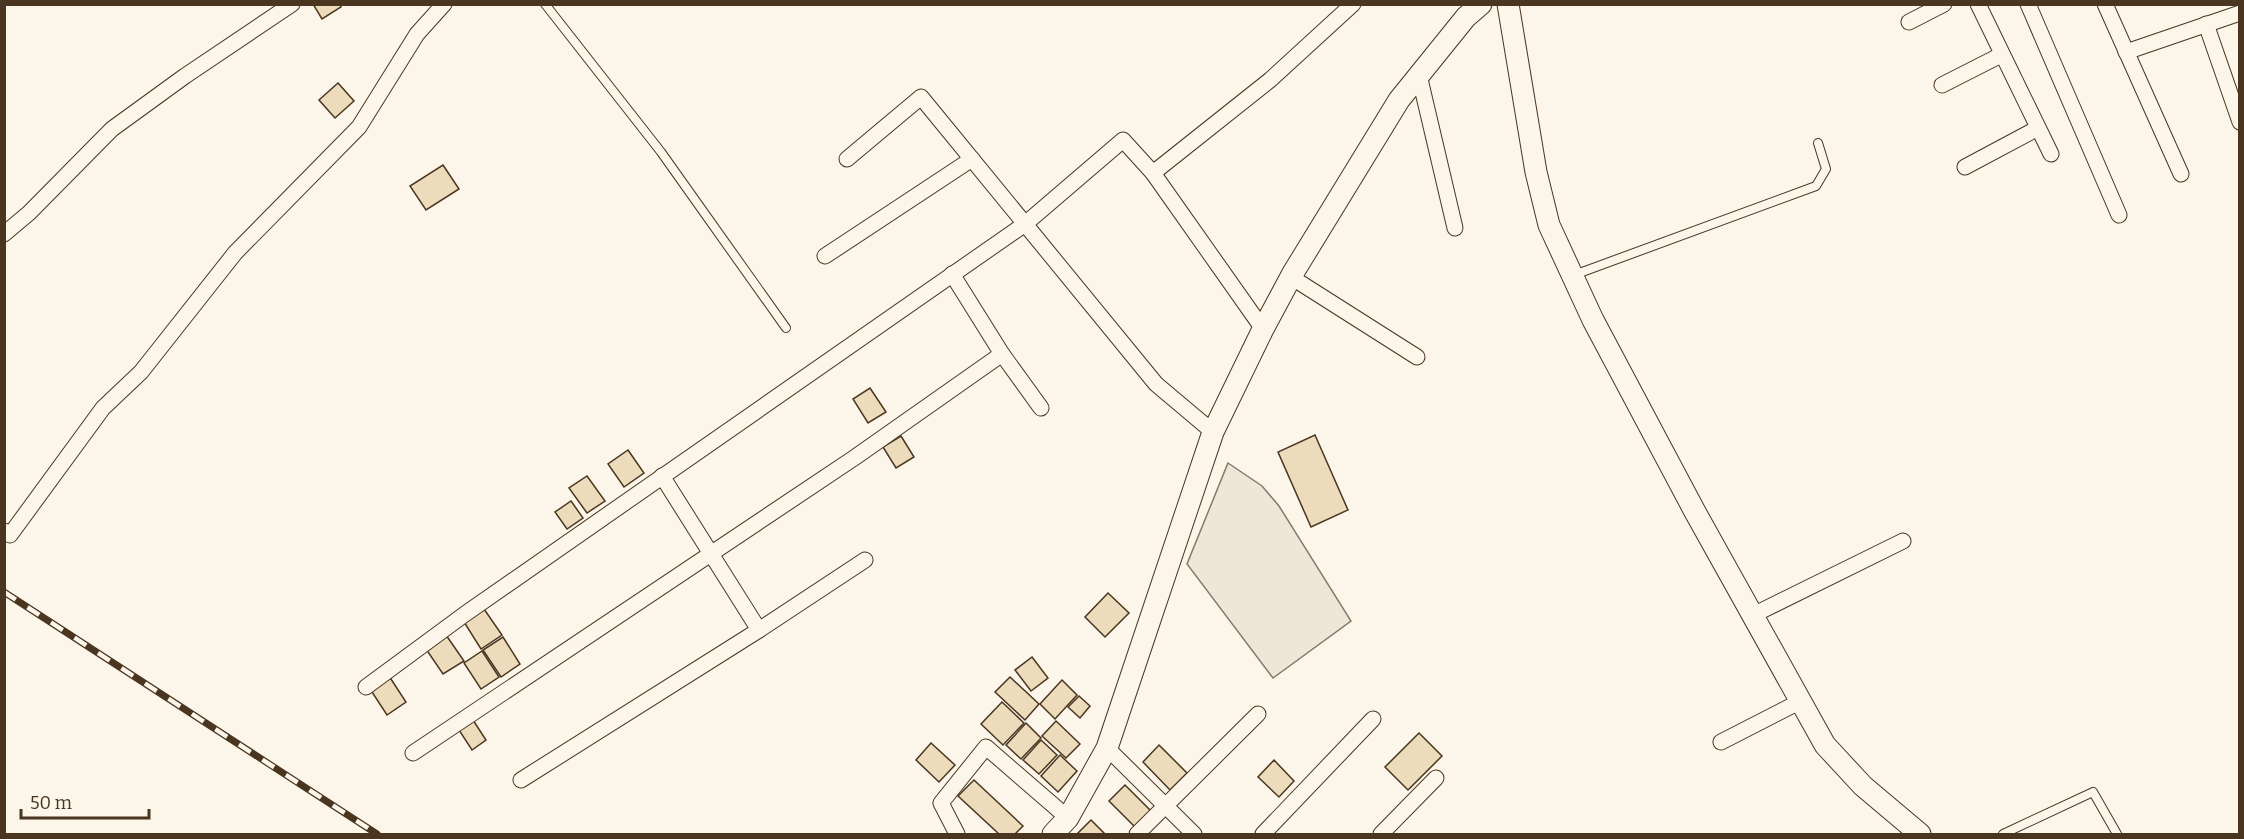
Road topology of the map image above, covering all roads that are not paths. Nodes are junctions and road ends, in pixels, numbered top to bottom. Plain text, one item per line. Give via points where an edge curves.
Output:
1 (292, 4) edge
2 (444, 4) edge
3 (545, 4) edge
4 (1353, 4) edge
5 (1481, 4) edge
6 (1508, 4) edge
7 (1944, 4) edge
8 (1978, 4) edge
9 (2028, 4) edge
10 (2105, 4) edge
11 (2240, 13) edge
12 (1909, 22) dead end
13 (2206, 24) junction
14 (2126, 52) junction
15 (2001, 55) junction
16 (1419, 75) junction
17 (1942, 86) dead end
18 (2238, 112) edge
19 (2038, 128) junction
20 (1818, 143) dead end
21 (2051, 154) dead end
22 (847, 159) dead end
23 (972, 159) junction
24 (1965, 166) dead end
25 (1153, 172) junction
26 (2181, 174) dead end
27 (2119, 214) dead end
28 (1025, 224) junction
29 (1455, 228) dead end
30 (4, 234) edge
31 (825, 256) dead end
32 (952, 274) junction
33 (1572, 276) junction
34 (1291, 277) junction
35 (786, 328) dead end
36 (1263, 329) junction
37 (1002, 354) junction
38 (1417, 357) dead end
39 (1041, 408) dead end
40 (1214, 432) junction
41 (662, 476) junction
42 (4, 531) edge
43 (1903, 541) dead end
44 (711, 554) junction
45 (865, 560) dead end
46 (1753, 615) junction
47 (759, 630) junction
48 (366, 687) dead end
49 (1801, 701) junction
50 (1258, 714) dead end
51 (1373, 719) dead end
52 (1722, 742) dead end
53 (1107, 748) junction
54 (413, 753) dead end
55 (1436, 778) dead end
56 (521, 780) dead end
57 (1165, 806) junction
58 (1068, 818) junction
59 (957, 834) edge
60 (1053, 834) edge
61 (1137, 834) edge
62 (1194, 834) edge
63 (1263, 834) edge
64 (1380, 834) edge
65 (1920, 834) edge
66 (2003, 834) edge
67 (2117, 834) edge

1 - 30 street via 112,129
2 - 42 street via 417,34 359,127 235,253 141,372 103,408 10,535
3 - 35 lane via 661,152
4 - 25 street via 1270,80
5 - 16 street
6 - 33 street via 1536,172 1549,225
7 - 12 street
8 - 15 street
9 - 27 street
10 - 14 street
11 - 13 street
13 - 14 street
13 - 18 street
14 - 26 street
15 - 17 street
15 - 19 street
16 - 29 street
16 - 34 street
19 - 21 street
19 - 24 street
20 - 33 lane via 1826,169 1816,186
22 - 23 street via 921,97
23 - 28 street
23 - 31 street
25 - 28 street via 1123,140
25 - 36 street
28 - 32 street
28 - 40 street via 1156,384
32 - 37 street
32 - 41 street
33 - 46 street via 1671,468
34 - 36 street
34 - 38 street
36 - 40 street
37 - 39 street
37 - 44 street
40 - 53 street
41 - 44 street
41 - 48 street
43 - 46 street
44 - 47 street
44 - 54 street
45 - 47 street
46 - 49 street
47 - 56 street
49 - 52 street
49 - 65 street via 1825,746 1863,786
50 - 57 street
51 - 63 street
53 - 57 street
53 - 58 street
55 - 64 street
57 - 61 street
57 - 62 street
58 - 59 street via 986,747 941,803
58 - 60 street
66 - 67 lane via 2093,792

